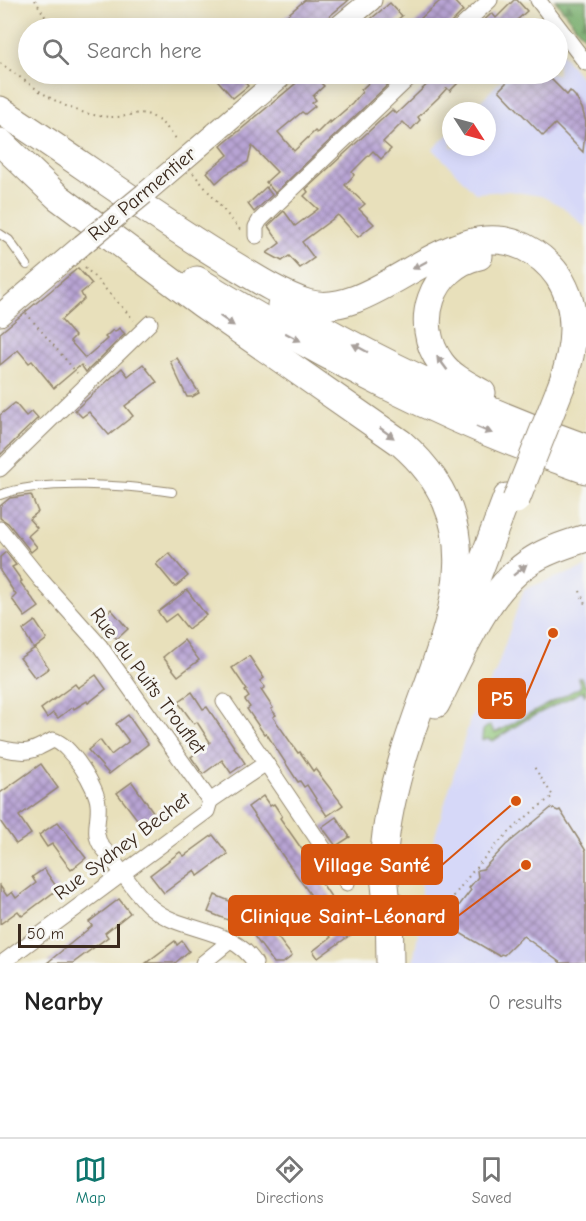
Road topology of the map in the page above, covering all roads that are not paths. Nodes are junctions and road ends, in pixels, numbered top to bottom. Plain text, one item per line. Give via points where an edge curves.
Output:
1 (370, 0) edge
2 (538, 0) edge
3 (482, 3) edge
4 (349, 18) edge
5 (469, 18) edge
6 (552, 18) edge
7 (568, 39) edge
8 (586, 63) edge
9 (273, 84) edge
10 (403, 84) edge
11 (0, 112) edge
12 (0, 141) edge
13 (0, 234) edge
14 (256, 236) road end
15 (27, 265) dead end
16 (0, 315) edge
17 (143, 324) road end
18 (558, 383) junction
19 (586, 436) edge
20 (586, 448) edge
21 (0, 469) edge
22 (586, 470) edge
23 (172, 492) dead end
24 (0, 495) edge
25 (512, 499) junction
26 (0, 529) edge
27 (586, 538) edge
28 (224, 702) dead end
29 (434, 708) junction
30 (0, 748) edge
31 (266, 763) junction
32 (209, 803) junction
33 (399, 821) junction
34 (123, 872) junction
35 (347, 883) dead end
36 (389, 918) junction
37 (230, 941) junction
38 (2, 963) edge
39 (203, 963) edge
40 (255, 963) edge
41 (390, 963) edge
42 (397, 963) edge

1 - 4 street
2 - 6 street
3 - 5 street
7 - 8 street
9 - 16 street, Rue Parmentier, bridge via 189,162 155,184 80,253
10 - 14 street via 260,220
18 -> 11 highway via 573,343 572,307 555,271 525,248 503,241 473,242 356,298 328,305 312,304 287,294 194,240
20 -> 11 highway via 474,405 302,318 195,255 81,176
12 -> 22 highway via 147,249 276,328 395,391
12 -> 36 highway via 58,197 202,304 401,443 440,491 455,530 458,580 450,621 411,731 392,802 384,871
13 - 15 lane
17 - 21 street
19 -> 18 highway via 492,398 460,380 441,362 431,344 428,309 435,288 448,271 470,258 500,255 521,261 541,277 551,292 559,318
18 - 25 highway
23 - 24 lane via 93,485 39,487
25 - 29 highway
25 - 33 highway via 426,708 405,776
26 - 32 street, Rue du Puits Trouflet via 100,646
29 -> 27 highway via 478,623 506,581 544,553
28 - 31 street
29 - 33 highway
30 - 34 street via 20,752 38,750 52,740 63,744 94,785 98,803 95,833
31 - 32 street, Rue Sydney Bechet
31 - 35 street
32 - 34 street, Rue Sydney Bechet via 207,811
33 - 36 highway via 392,852
33 - 42 highway
34 - 37 street via 152,908
34 - 38 street, Rue Sydney Bechet
36 - 41 highway
37 - 39 street
37 - 40 street

